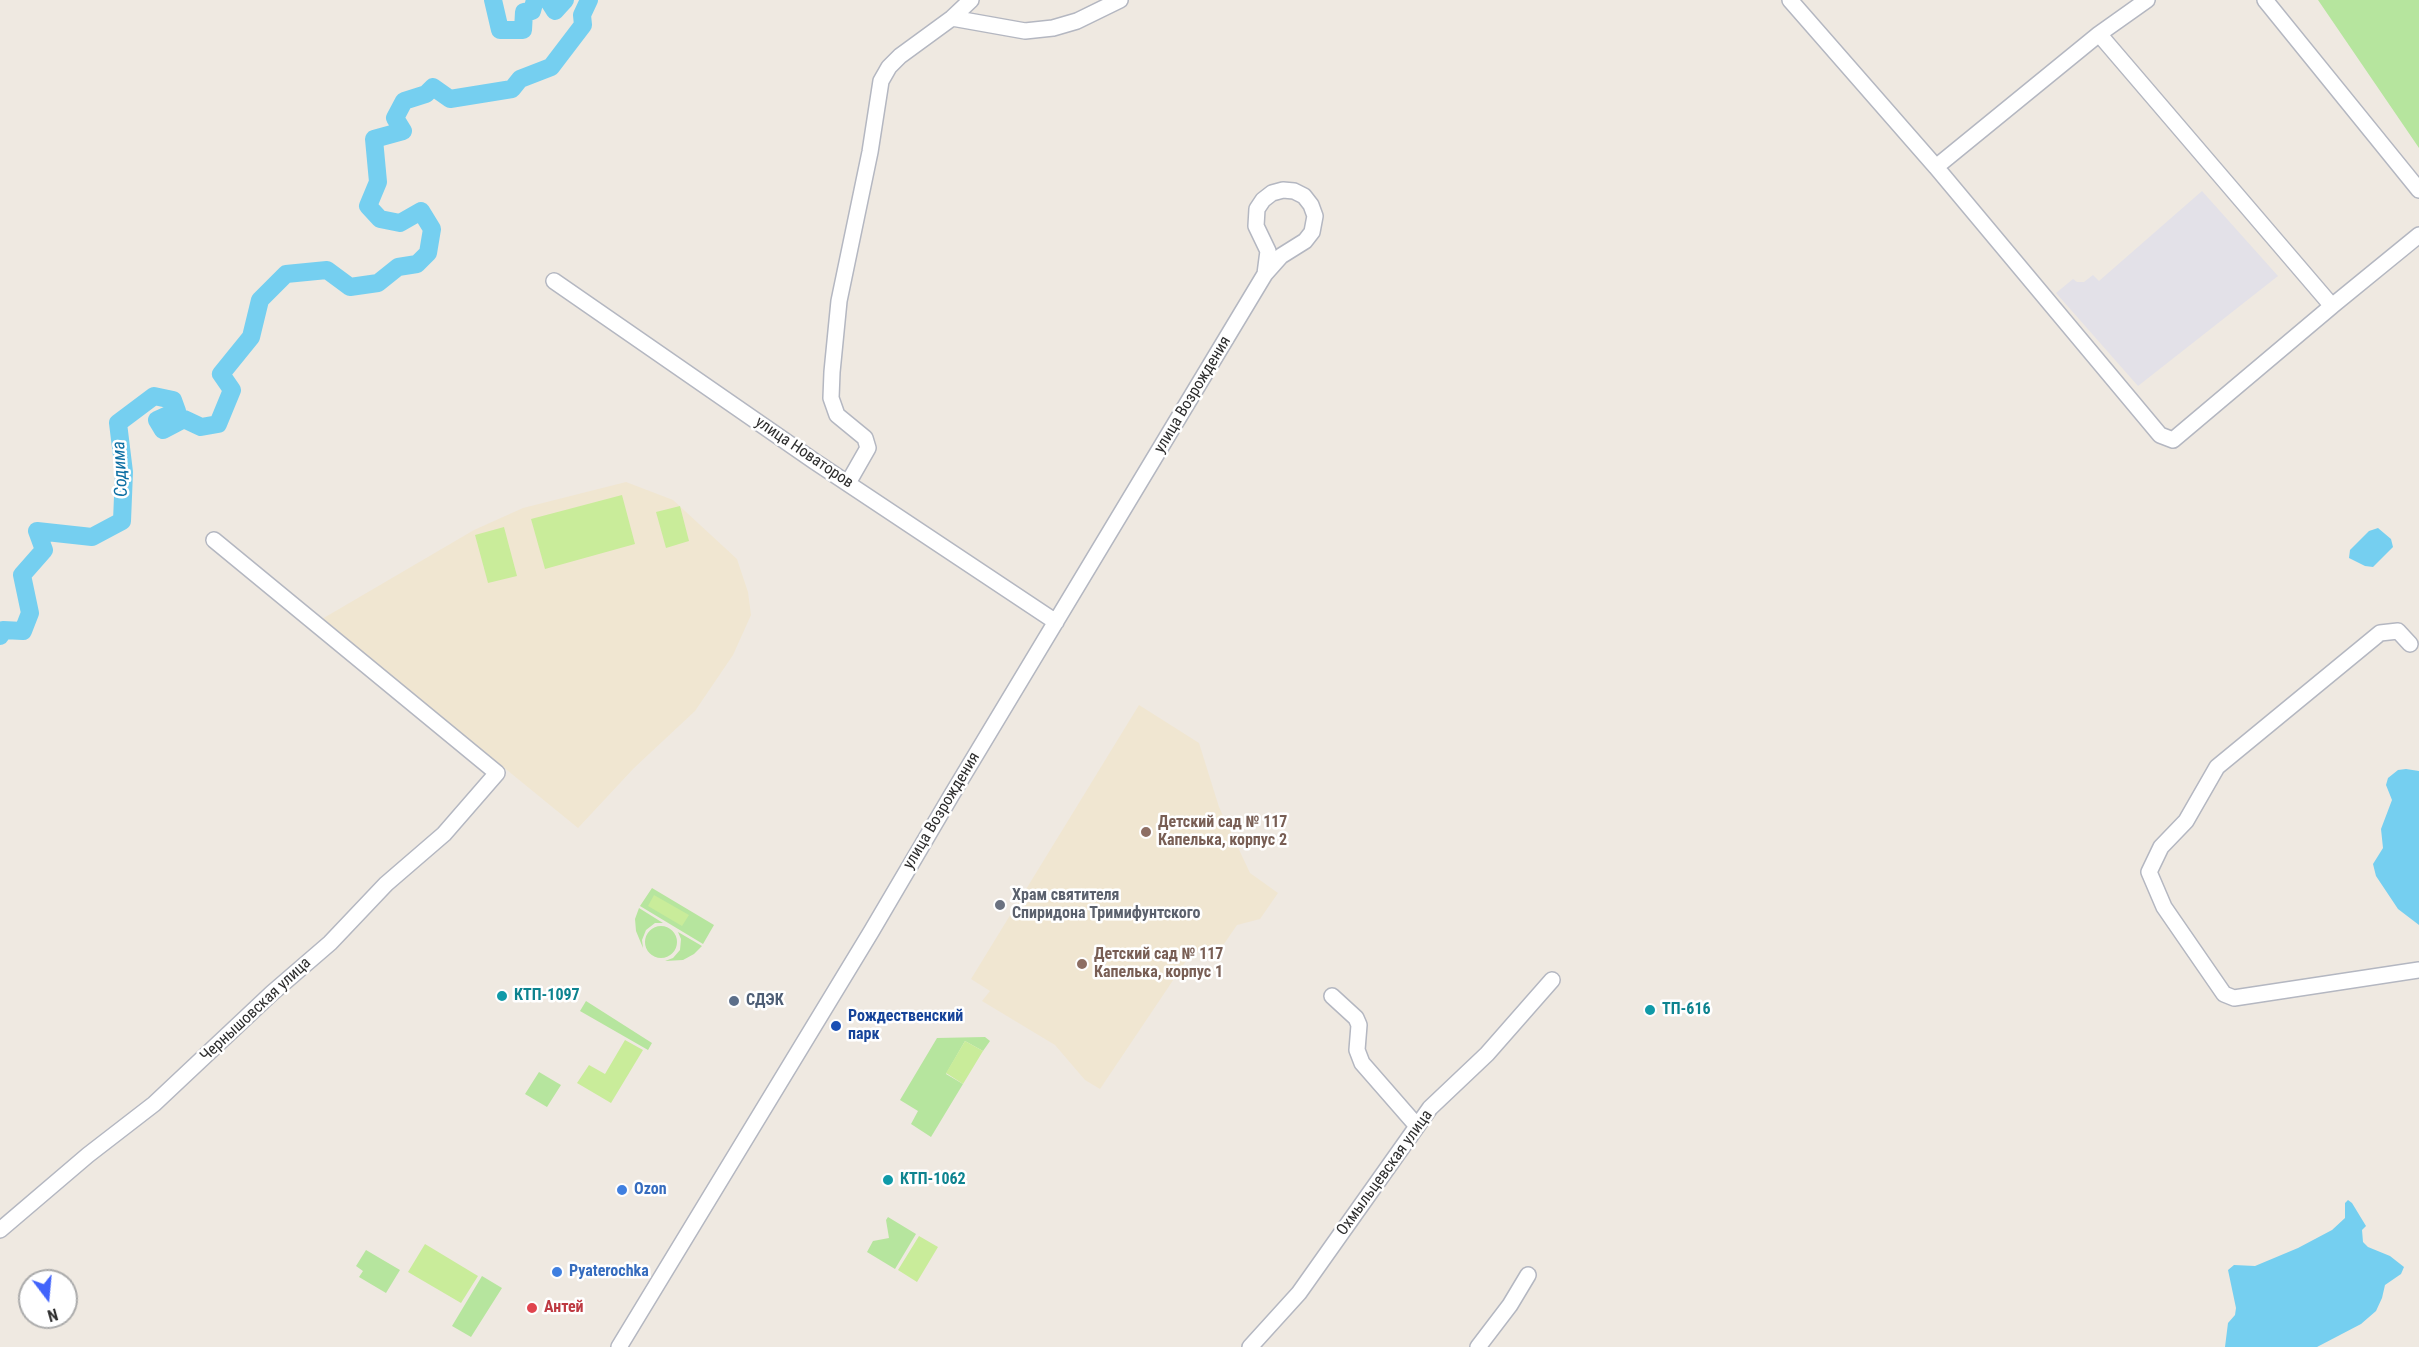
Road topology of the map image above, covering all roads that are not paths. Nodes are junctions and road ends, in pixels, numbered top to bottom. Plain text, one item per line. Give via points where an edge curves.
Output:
1 (971, 0) edge
2 (1120, 0) edge
3 (1790, 0) edge
4 (2147, 0) edge
5 (2265, 0) edge
6 (952, 18) junction
7 (2099, 34) junction
8 (1936, 167) junction
9 (2419, 190) edge
10 (2419, 235) edge
11 (1264, 274) junction
12 (554, 281) dead end
13 (2332, 306) junction
14 (848, 483) junction
15 (214, 540) dead end
16 (1056, 622) junction
17 (2410, 644) dead end
18 (2419, 970) edge
19 (1552, 980) dead end
20 (1332, 996) dead end
21 (1417, 1126) junction
22 (0, 1230) edge
23 (1528, 1275) dead end
24 (619, 1347) edge
25 (1250, 1347) edge
26 (1478, 1347) edge

1 - 6 street
2 - 6 street via 1077,21 1025,32
3 - 8 street
4 - 7 street
5 - 9 street
6 - 14 street via 900,56 881,81 877,96 870,152 839,301 832,372 831,398 837,415 865,438 868,448
7 - 8 street
7 - 13 street
8 - 13 street via 2160,435 2173,440
10 - 13 street
11 - 11 street, улица Возрождения via 1312,232 1315,216 1311,205 1294,191 1272,193 1257,209 1256,226 1268,251
11 - 16 street, улица Возрождения
12 - 14 street, улица Новаторов
14 - 16 street, улица Новаторов
15 - 22 street, Чернышовская улица via 497,773 444,834 386,884 330,943 154,1104
16 - 24 street, улица Возрождения
17 - 18 street via 2398,632 2380,633 2217,767 2186,821 2161,847 2149,872 2164,907 2224,994 2234,998
19 - 21 street, Охмыльцевская улица
20 - 21 street via 1359,1024 1358,1057
21 - 25 street, Охмыльцевская улица via 1299,1293
23 - 26 street

